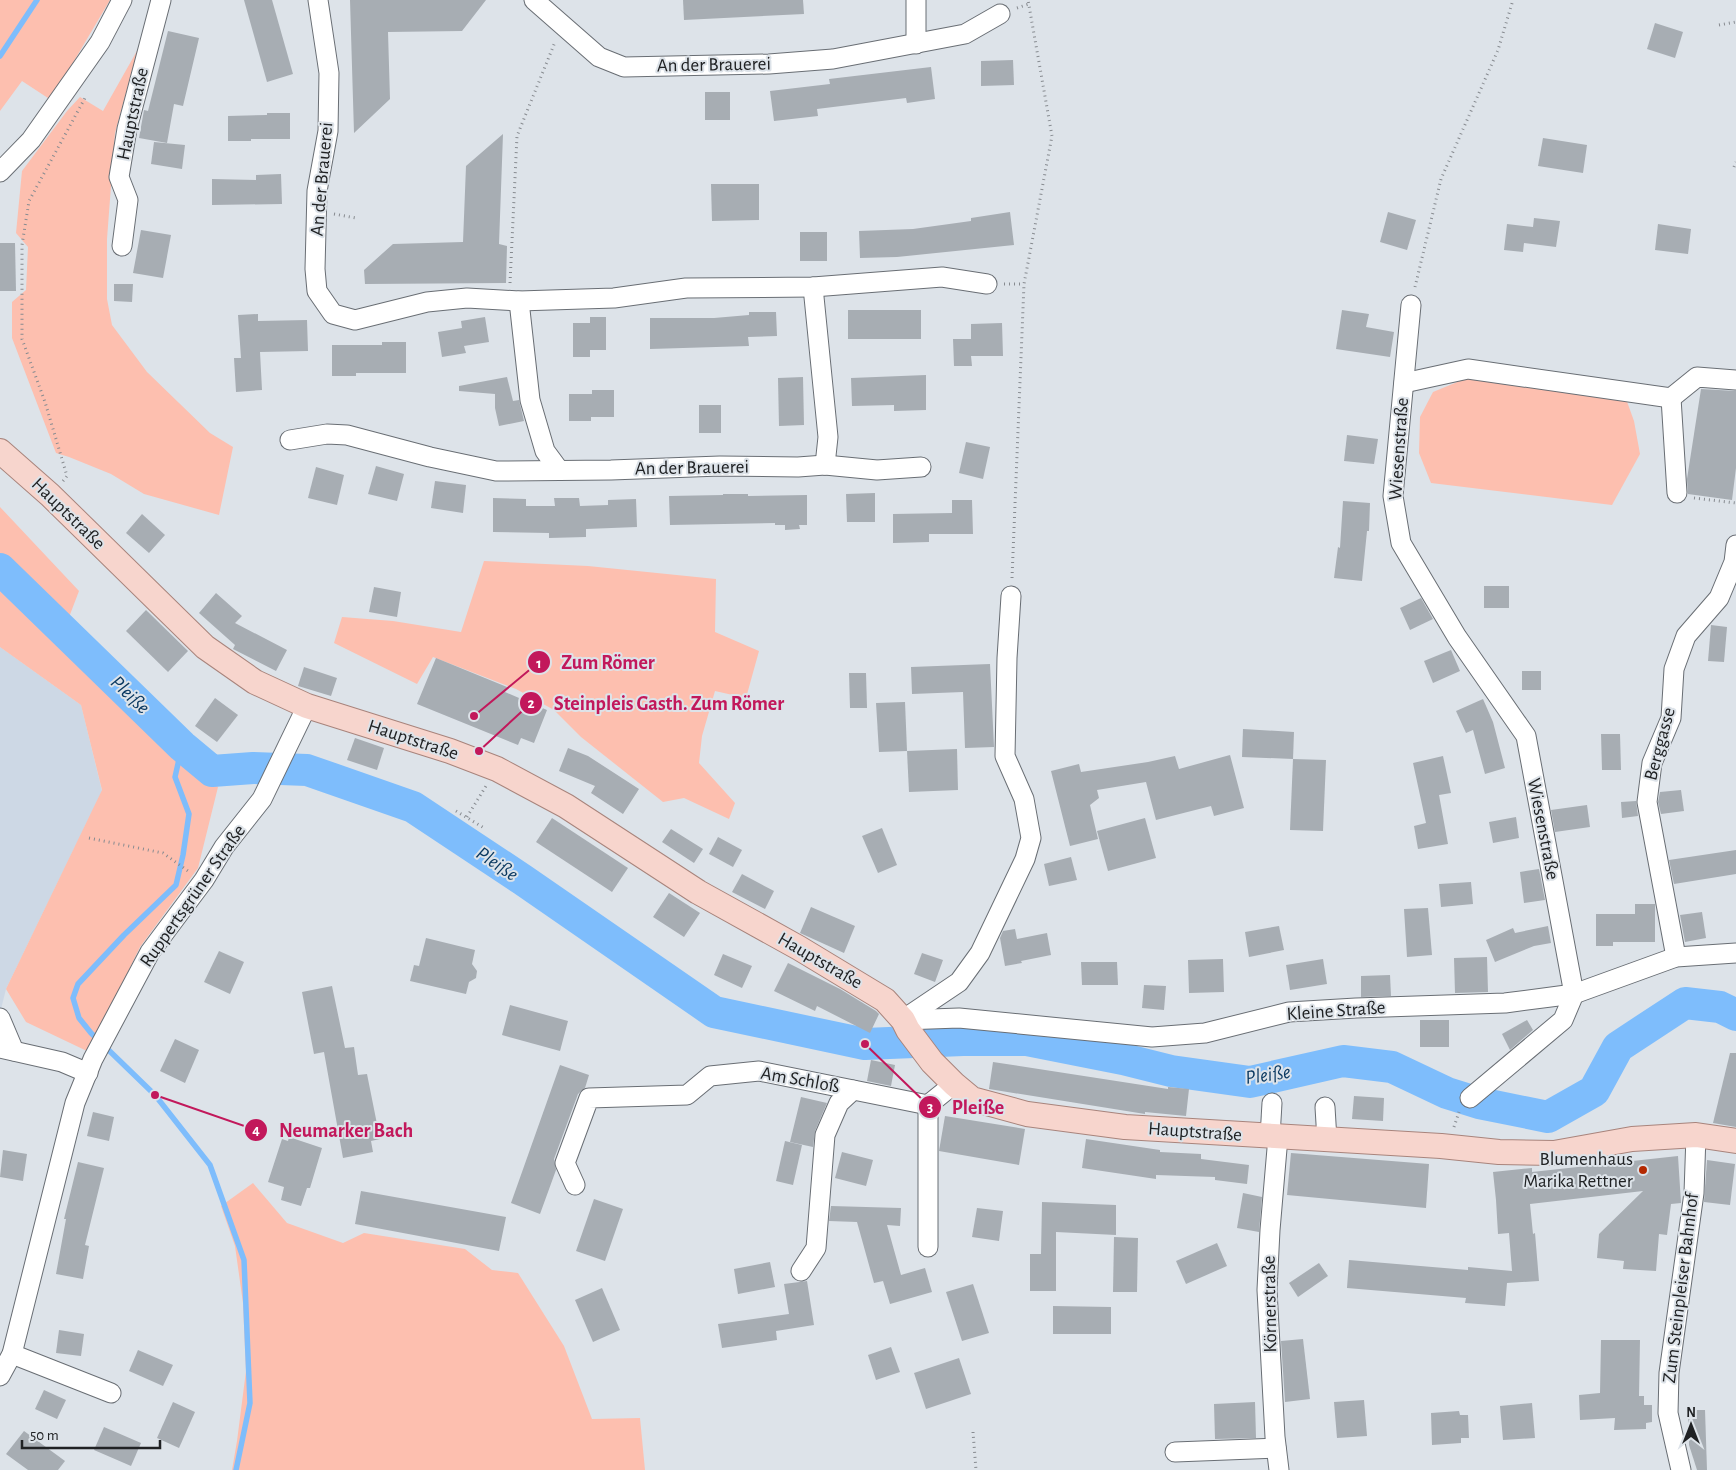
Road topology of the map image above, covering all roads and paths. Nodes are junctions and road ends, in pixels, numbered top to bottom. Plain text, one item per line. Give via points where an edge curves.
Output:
1 (122, 0) edge
2 (318, 0) edge
3 (534, 0) edge
4 (916, 0) edge
5 (1028, 0) edge
6 (1513, 0) edge
7 (153, 4) edge
8 (1000, 14) dead end
9 (1736, 22) edge
10 (561, 25) junction
11 (1718, 25) dead end
12 (916, 44) junction
13 (82, 66) junction
14 (1736, 162) edge
15 (1734, 167) dead end
16 (0, 172) edge
17 (122, 246) dead end
18 (987, 284) dead end
19 (813, 287) junction
20 (514, 300) junction
21 (1411, 305) joint
22 (1736, 380) edge
23 (1404, 383) junction
24 (1671, 398) junction
25 (290, 440) dead end
26 (0, 451) edge
27 (825, 465) junction
28 (921, 468) dead end
29 (558, 470) junction
30 (50, 495) junction
31 (1686, 496) joint
32 (1736, 503) edge
33 (1736, 545) edge
34 (1011, 596) joint
35 (307, 706) junction
36 (497, 769) junction
37 (456, 811) dead end
38 (467, 817) junction
39 (484, 828) dead end
40 (90, 838) dead end
41 (194, 875) dead end
42 (1736, 953) edge
43 (1676, 957) junction
44 (1574, 994) junction
45 (0, 1018) edge
46 (906, 1025) junction
47 (7, 1049) edge
48 (90, 1066) junction
49 (954, 1084) junction
50 (853, 1090) junction
51 (1470, 1098) dead end
52 (1272, 1103) dead end
53 (928, 1105) junction
54 (1326, 1107) dead end
55 (1696, 1135) junction
56 (1274, 1137) junction
57 (1327, 1140) junction
58 (1736, 1141) edge
59 (575, 1185) dead end
60 (928, 1247) dead end
61 (801, 1271) dead end
62 (12, 1354) junction
63 (0, 1376) edge
64 (110, 1393) dead end
65 (973, 1432) dead end
66 (1175, 1452) dead end
67 (1230, 1458) dead end
68 (1277, 1458) edge
69 (976, 1470) edge
70 (1681, 1470) edge

1 - 13 street via 100,42
2 - 20 street, An der Brauerei via 329,73 328,131 317,190 317,291 333,314 355,320 427,302 468,298
3 - 10 street, An der Brauerei
4 - 12 street
5 - 34 path via 1052,136 1024,284
6 - 21 path via 1498,50 1441,179
7 - 17 street, Hauptstraße via 119,177 128,200
8 - 12 street, An der Brauerei via 965,34
9 - 11 path
10 - 12 street, An der Brauerei via 599,57 624,67 769,64 833,59
10 - 20 path via 517,136
13 - 16 street via 31,140
13 - 30 path via 88,93 29,201 22,245 22,339 68,476
14 - 15 path
18 - 19 street, An der Brauerei via 942,277
19 - 20 street, An der Brauerei via 686,288 614,298
19 - 27 street via 828,437
20 - 29 street via 530,400 545,451
21 - 23 street, Wiesenstraße
22 - 24 street via 1698,377
23 - 24 street via 1468,369
23 - 44 street, Wiesenstraße via 1393,496 1401,543 1457,637 1526,736
24 - 31 street
25 - 29 street, An der Brauerei via 327,434 347,435 496,471
26 - 30 main road, Hauptstraße
27 - 28 street, An der Brauerei via 877,470
27 - 29 street, An der Brauerei
30 - 35 main road, Hauptstraße via 206,647 255,682
31 - 32 path
33 - 43 street, Berggasse via 1734,562 1719,598 1686,636 1674,669 1671,718 1652,763 1647,802
34 - 46 street via 1005,756 1024,799 1032,838 980,953 959,982
35 - 36 main road, Hauptstraße
35 - 48 street, Ruppertsgrüner Straße via 262,798 150,952
36 - 38 path
36 - 46 main road, Hauptstraße via 566,806 698,892 885,1000
37 - 38 path
38 - 39 path
40 - 41 path via 163,853
42 - 43 street, Kleine Straße
43 - 44 street, Kleine Straße
44 - 46 street, Kleine Straße via 1505,1003 1289,1012 1205,1033 1152,1037 959,1018
44 - 51 street via 1563,1020
45 - 47 street
46 - 49 main road, Hauptstraße via 932,1062
47 - 48 street
48 - 62 street, Ruppertsgrüner Straße via 75,1103
49 - 53 street
49 - 56 main road, Hauptstraße via 972,1099 1027,1114 1125,1127
50 - 53 street, Am Schloß
50 - 59 street, Am Schloß via 759,1071 710,1076 687,1095 588,1098 565,1163
50 - 61 street via 840,1103 825,1135 816,1248
52 - 56 street, Körnerstraße
53 - 60 street
54 - 57 street
55 - 57 main road, Hauptstraße via 1632,1139 1554,1153
55 - 58 main road, Hauptstraße
55 - 70 street, Zum Steinpleiser Bahnhof via 1694,1193 1669,1373 1668,1413
56 - 57 main road, Hauptstraße
56 - 68 street, Körnerstraße via 1267,1290
62 - 63 street, Ruppertsgrüner Straße
62 - 64 street
65 - 69 path
66 - 68 street
67 - 68 street

